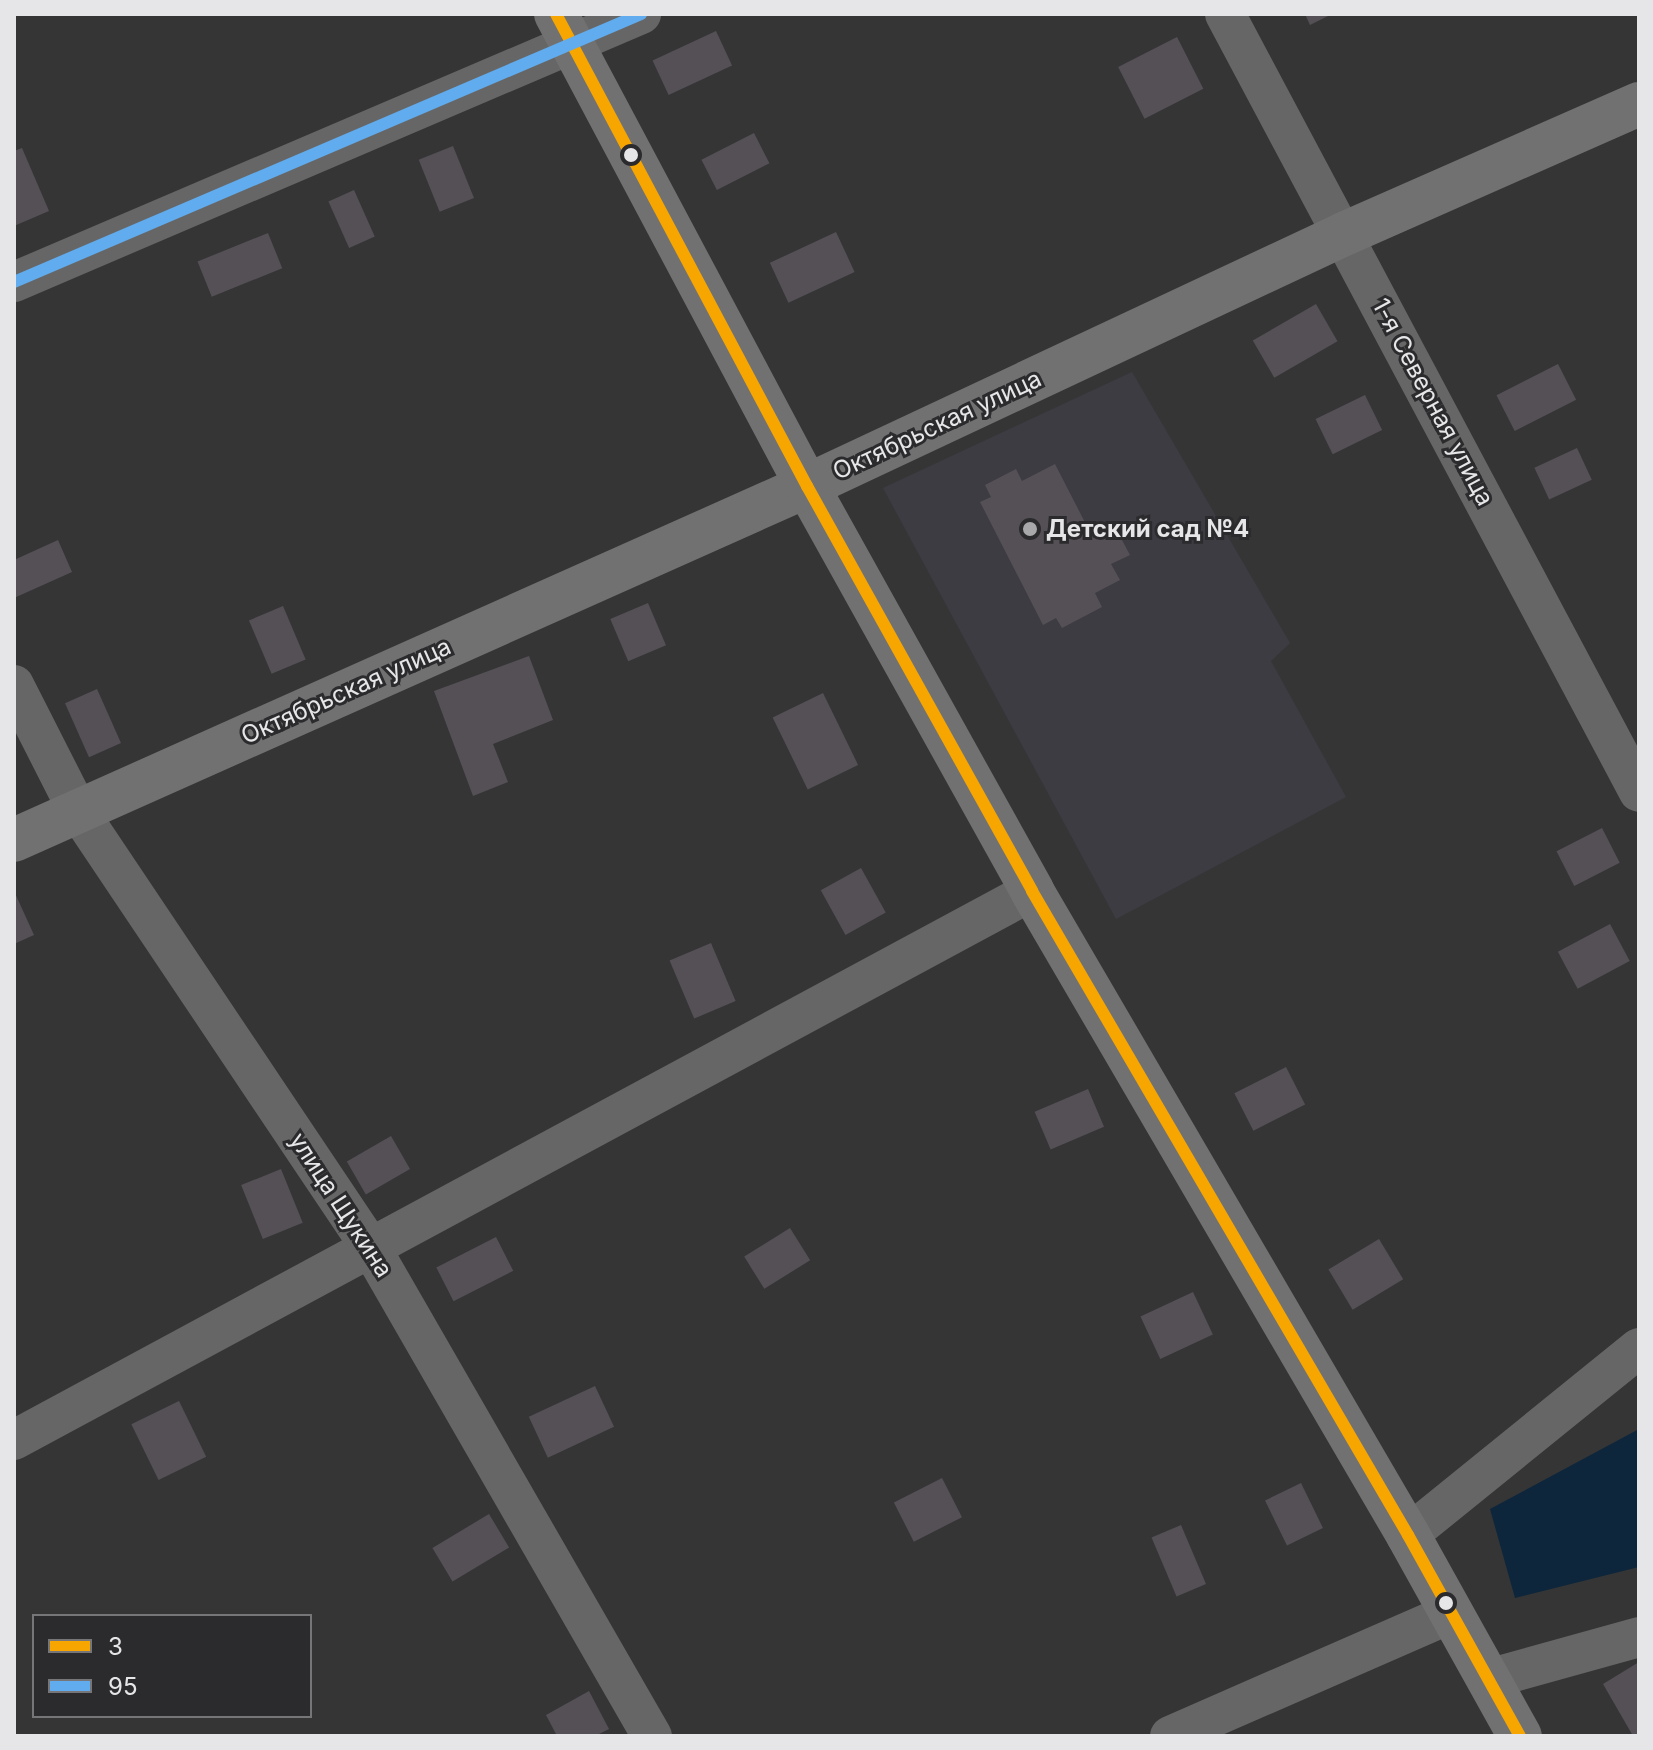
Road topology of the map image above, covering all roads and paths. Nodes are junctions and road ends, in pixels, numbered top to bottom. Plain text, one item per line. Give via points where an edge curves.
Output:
1 (641, 14) edge
2 (1225, 14) edge
3 (564, 30) edge
4 (1639, 104) edge
5 (1344, 234) junction
6 (14, 282) edge
7 (807, 486) junction
8 (14, 685) edge
9 (1639, 792) edge
10 (78, 811) junction
11 (14, 840) edge
12 (1032, 891) junction
13 (371, 1248) junction
14 (1639, 1348) edge
15 (14, 1440) edge
16 (1408, 1535) junction
17 (1451, 1613) junction
18 (1639, 1637) edge
19 (1488, 1679) junction
20 (652, 1736) edge
21 (1170, 1736) edge
22 (1520, 1736) edge

1 - 3 street
2 - 5 street, 1-я Северная улица
3 - 6 street
3 - 7 street
4 - 5 street, Октябрьская улица
5 - 7 street, Октябрьская улица
5 - 9 street, 1-я Северная улица
7 - 10 street, Октябрьская улица
7 - 12 street
8 - 10 street, улица Щукина
10 - 11 street, Октябрьская улица
10 - 13 street, улица Щукина
12 - 13 street
12 - 16 street
13 - 15 street
13 - 20 street, улица Щукина
14 - 16 street
16 - 17 street
17 - 19 street
17 - 21 street
18 - 19 street
19 - 22 street

